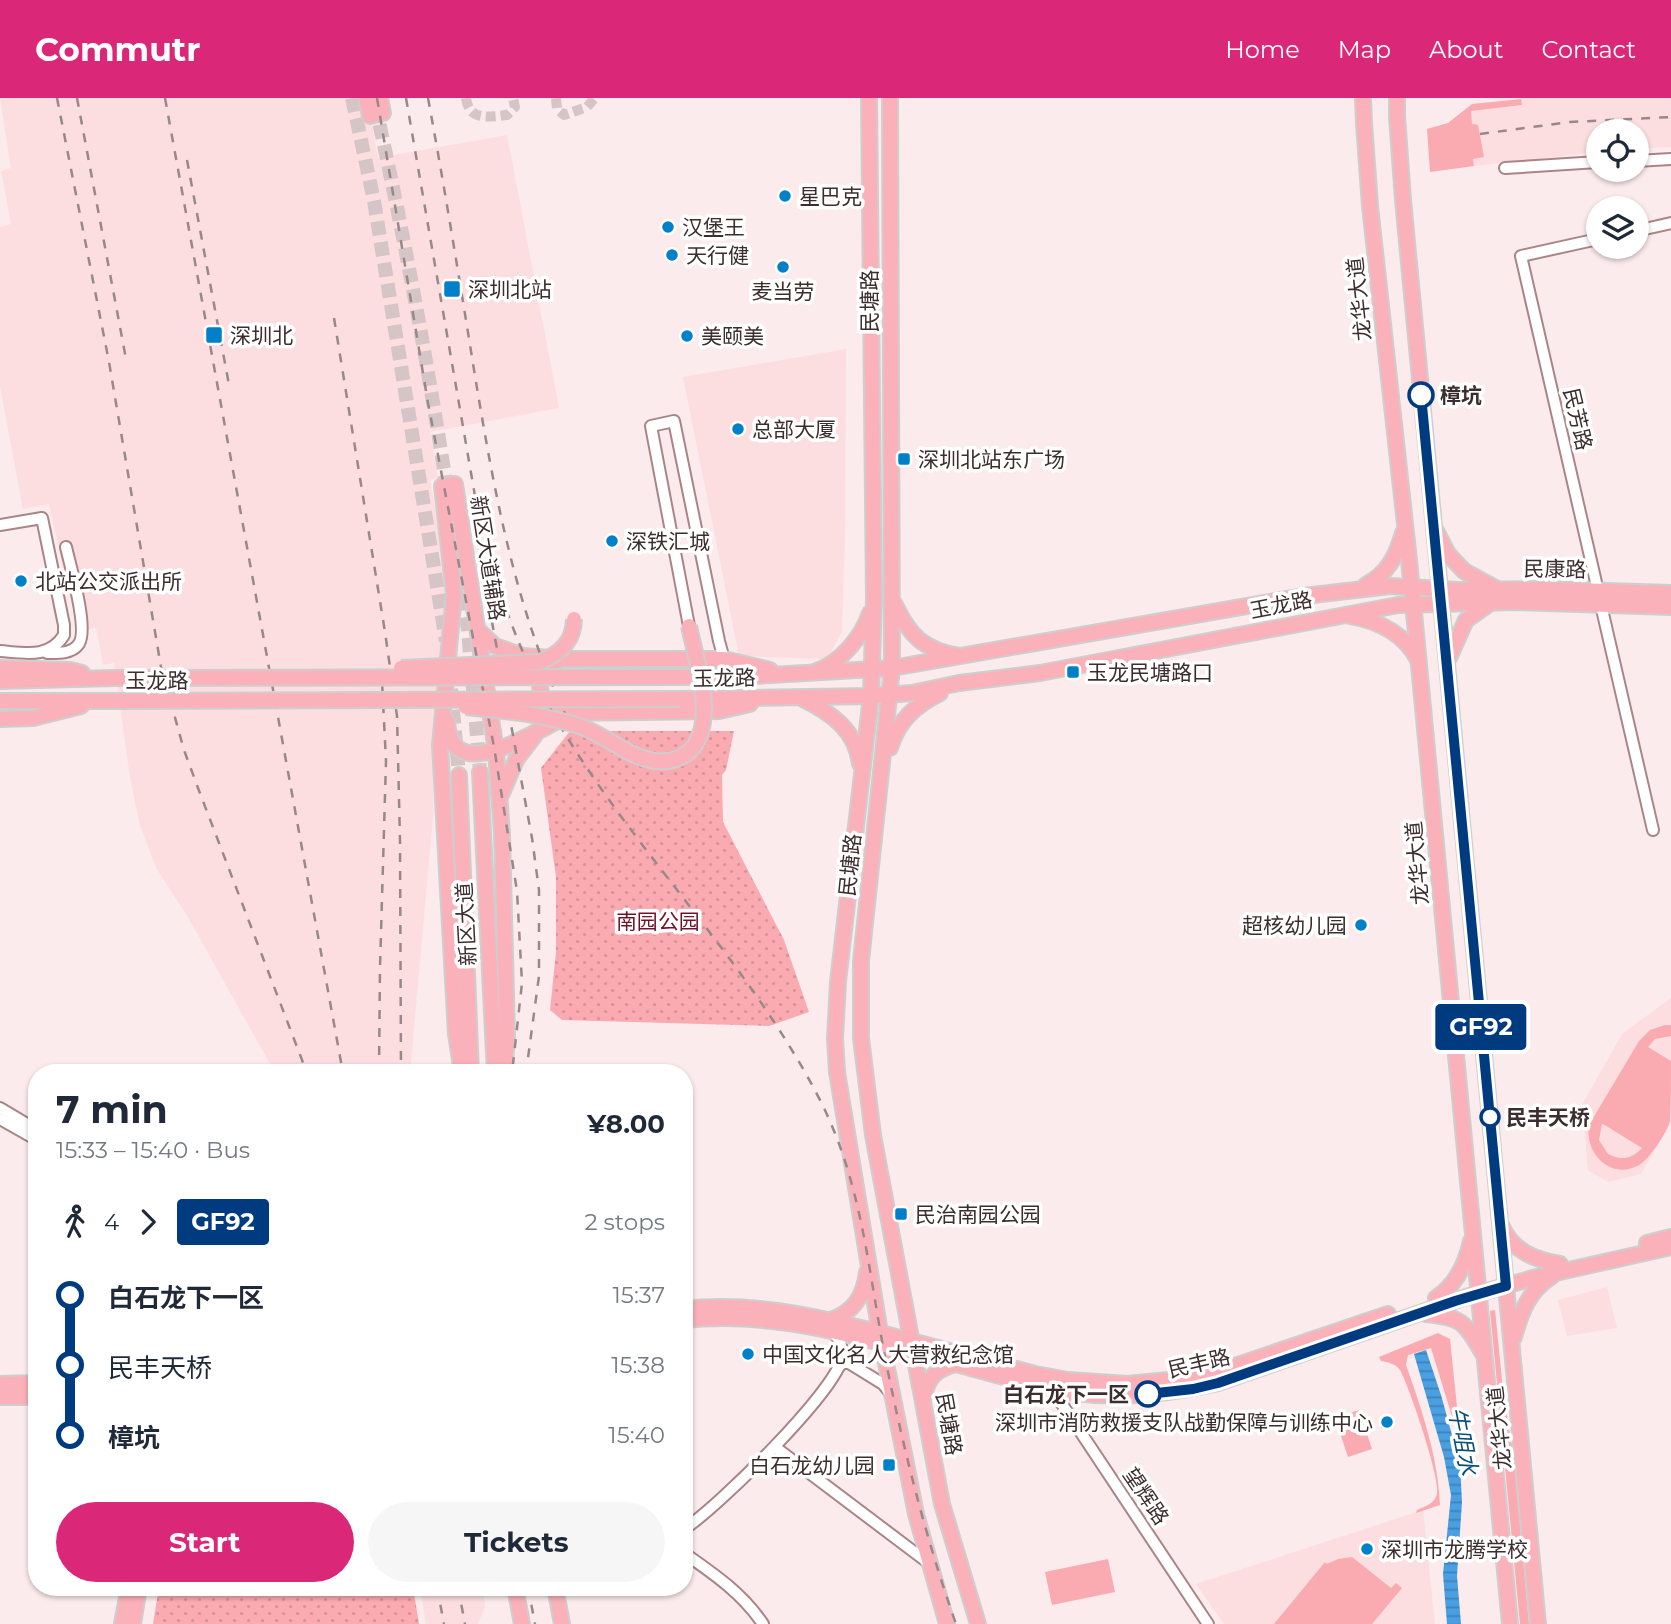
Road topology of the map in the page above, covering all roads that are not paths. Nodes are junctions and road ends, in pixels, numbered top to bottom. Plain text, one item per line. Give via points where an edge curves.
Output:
1 (366, 98) edge
2 (380, 98) edge
3 (869, 98) edge
4 (890, 98) edge
5 (1363, 98) edge
6 (1397, 98) edge
7 (1671, 159) edge
8 (1649, 160) edge
9 (1586, 163) edge
10 (1505, 169) dead end
11 (1671, 223) edge
12 (1649, 228) edge
13 (1586, 242) edge
14 (1405, 521) junction
15 (1433, 522) junction
16 (0, 526) edge
17 (66, 547) dead end
18 (874, 562) junction
19 (890, 562) junction
20 (1412, 586) junction
21 (1356, 589) junction
22 (1671, 593) edge
23 (1304, 596) junction
24 (1440, 596) junction
25 (1496, 596) junction
26 (891, 597) junction
27 (874, 598) junction
28 (1600, 598) junction
29 (1413, 604) junction
30 (1671, 607) edge
31 (1345, 615) junction
32 (574, 619) dead end
33 (1309, 621) junction
34 (689, 626) joint
35 (478, 630) junction
36 (0, 651) edge
37 (38, 654) junction
38 (967, 657) junction
39 (564, 659) junction
40 (724, 659) junction
41 (936, 662) junction
42 (1419, 662) junction
43 (1447, 666) junction
44 (0, 668) edge
45 (892, 668) junction
46 (872, 670) junction
47 (820, 672) junction
48 (781, 673) junction
49 (275, 677) junction
50 (111, 678) junction
51 (0, 681) edge
52 (959, 683) junction
53 (444, 688) junction
54 (938, 688) junction
55 (890, 695) junction
56 (825, 696) junction
57 (871, 696) junction
58 (798, 697) junction
59 (778, 698) junction
60 (0, 701) edge
61 (108, 701) junction
62 (366, 701) junction
63 (573, 715) junction
64 (0, 719) edge
65 (543, 728) junction
66 (495, 751) junction
67 (480, 772) tunnel mouth
68 (459, 775) tunnel mouth
69 (881, 776) junction
70 (861, 786) junction
71 (500, 801) junction
72 (1653, 830) dead end
73 (461, 1064) edge
74 (471, 1064) edge
75 (495, 1064) edge
76 (505, 1064) edge
77 (0, 1108) edge
78 (0, 1119) edge
79 (28, 1125) edge
80 (28, 1135) edge
81 (1500, 1220) junction
82 (1473, 1229) junction
83 (1671, 1237) edge
84 (1671, 1247) edge
85 (869, 1264) junction
86 (1560, 1268) junction
87 (1506, 1282) junction
88 (1479, 1289) junction
89 (1436, 1298) junction
90 (693, 1309) edge
91 (1418, 1314) junction
92 (693, 1320) edge
93 (830, 1325) junction
94 (881, 1338) junction
95 (914, 1348) junction
96 (1512, 1349) junction
97 (1485, 1359) junction
98 (956, 1364) junction
99 (838, 1367) junction
100 (28, 1383) edge
101 (0, 1384) edge
102 (1052, 1389) junction
103 (892, 1395) junction
104 (0, 1397) edge
105 (28, 1397) edge
106 (924, 1409) junction
107 (775, 1447) junction
108 (693, 1521) edge
109 (693, 1559) edge
110 (930, 1564) junction
111 (127, 1596) edge
112 (138, 1596) edge
113 (517, 1596) edge
114 (557, 1596) edge
115 (122, 1624) edge
116 (133, 1624) edge
117 (522, 1624) edge
118 (562, 1624) edge
119 (763, 1624) edge
120 (947, 1624) edge
121 (978, 1624) edge
122 (1208, 1624) edge
123 (1510, 1624) edge
124 (1538, 1624) edge

1 - 2 main road via 370,116 383,114
3 - 18 main road, 民塘路
4 - 19 main road, 民塘路
5 - 14 main road, 龙华大道, bridge via 1370,206
6 - 15 main road, 龙华大道, bridge
7 - 8 street
9 - 10 street
11 - 12 street
13 - 28 street, 民芳路 via 1521,256
14 - 20 main road, 龙华大道
14 - 21 main road via 1388,568
15 - 24 main road, 龙华大道
15 - 25 main road via 1448,554
16 - 37 street via 42,518 64,635 51,651
17 - 37 street via 82,638 71,651
18 - 19 street
18 - 27 main road, 民塘路
19 - 26 main road, 民塘路
20 - 21 main road, 玉龙路
20 - 24 main road, 玉龙路
20 - 29 main road, 龙华大道
21 - 23 main road, 玉龙路
22 - 28 main road, 民康路
23 - 33 main road
23 - 38 main road, 玉龙路
24 - 25 main road, 民康路
24 - 29 main road, 玉龙路
24 - 43 main road, 龙华大道
25 - 28 main road, 民康路
25 - 43 main road via 1466,620
26 - 38 main road via 921,642
26 - 45 main road, 民塘路
27 - 46 main road, 民塘路
27 - 47 main road via 856,640
28 - 30 main road, 民康路
28 - 72 street, 民芳路
29 - 31 main road, 玉龙路
29 - 42 main road, 龙华大道
31 - 33 main road, 玉龙路
31 - 42 main road via 1392,631
32 - 49 main road, bridge via 563,649 540,662
33 - 52 main road, 玉龙路 via 1040,673
34 - 40 street via 651,426 674,421
34 - 62 main road, bridge via 704,720 694,747 676,759 652,761 588,729 533,716
35 - 39 main road via 509,652
35 - 53 main road, 新区大道辅路 via 455,484 442,486 454,594
35 - 66 main road, 新区大道辅路
36 - 37 street
38 - 41 main road, 玉龙路
39 - 40 main road
39 - 63 main road via 544,670 539,691 552,710
40 - 48 main road
41 - 45 main road, 玉龙路
41 - 54 main road
42 - 82 main road, 龙华大道
43 - 81 main road, 龙华大道
44 - 50 main road via 70,670
45 - 46 main road, 玉龙路
45 - 55 main road, 民塘路
46 - 47 main road, 玉龙路
46 - 57 main road, 民塘路
47 - 48 main road, 玉龙路
47 - 56 main road
48 - 49 main road, 玉龙路, bridge
49 - 50 main road, 玉龙路, bridge
50 - 51 main road, 玉龙路
52 - 54 main road, 玉龙路
52 - 69 main road via 905,717 892,738
53 - 66 main road via 454,743 467,753
53 - 73 main road, 新区大道辅路 via 441,774
54 - 55 main road, 玉龙路
55 - 57 main road, 玉龙路
55 - 69 main road, 民塘路
56 - 57 main road, 玉龙路
56 - 58 main road, 玉龙路
57 - 70 main road, 民塘路
58 - 59 main road, 玉龙路
58 - 70 main road via 847,729 856,744
59 - 62 main road, 玉龙路, bridge
59 - 63 main road via 719,711
60 - 61 main road, 玉龙路
61 - 62 main road, 玉龙路, bridge
61 - 64 main road via 33,718
63 - 65 main road
65 - 66 main road
65 - 71 main road via 516,760
66 - 71 main road, 新区大道辅路
67 - 75 main road, 新区大道
68 - 74 main road, 新区大道
69 - 95 main road, 民塘路 via 861,961 861,1038 873,1135
70 - 85 main road, 民塘路 via 835,1038
71 - 76 main road, 新区大道辅路
77 - 79 street
78 - 80 street
81 - 86 main road via 1521,1251
81 - 87 main road, 龙华大道
82 - 88 main road, 龙华大道
82 - 89 main road via 1458,1276
83 - 86 main road, 民丰路
84 - 86 main road, 民丰路
85 - 93 main road via 857,1303
85 - 94 main road, 民塘路
86 - 87 main road, 民丰路
86 - 96 main road via 1531,1294
87 - 88 main road, 民丰路
87 - 96 main road, 龙华大道
88 - 89 main road, 民丰路
88 - 91 main road, 民丰路
88 - 97 main road, 龙华大道
89 - 95 main road, 民丰路 via 1229,1368 1153,1383 1068,1380
90 - 93 main road, 民丰路 via 764,1308
91 - 97 main road via 1459,1320
91 - 102 main road, 民丰路 via 1193,1389 1096,1395
92 - 93 main road, 民丰路 via 744,1317
93 - 94 main road, 民丰路
93 - 99 street via 842,1349
94 - 95 main road, 民丰路
94 - 103 main road, 民塘路
95 - 98 main road, 民丰路
95 - 106 main road, 民塘路
96 - 124 main road, 龙华大道
97 - 123 main road, 龙华大道
98 - 102 main road, 民丰路
98 - 106 main road via 929,1379
99 - 103 street via 844,1362 851,1364
99 - 107 street
100 - 101 main road
102 - 122 street, 望辉路
103 - 110 main road, 民塘路
104 - 105 main road
106 - 121 main road, 民塘路 via 942,1504
107 - 108 street
107 - 110 street
109 - 119 street via 723,1579
110 - 120 main road, 民塘路
111 - 115 main road
112 - 116 main road
113 - 117 main road
114 - 118 main road

